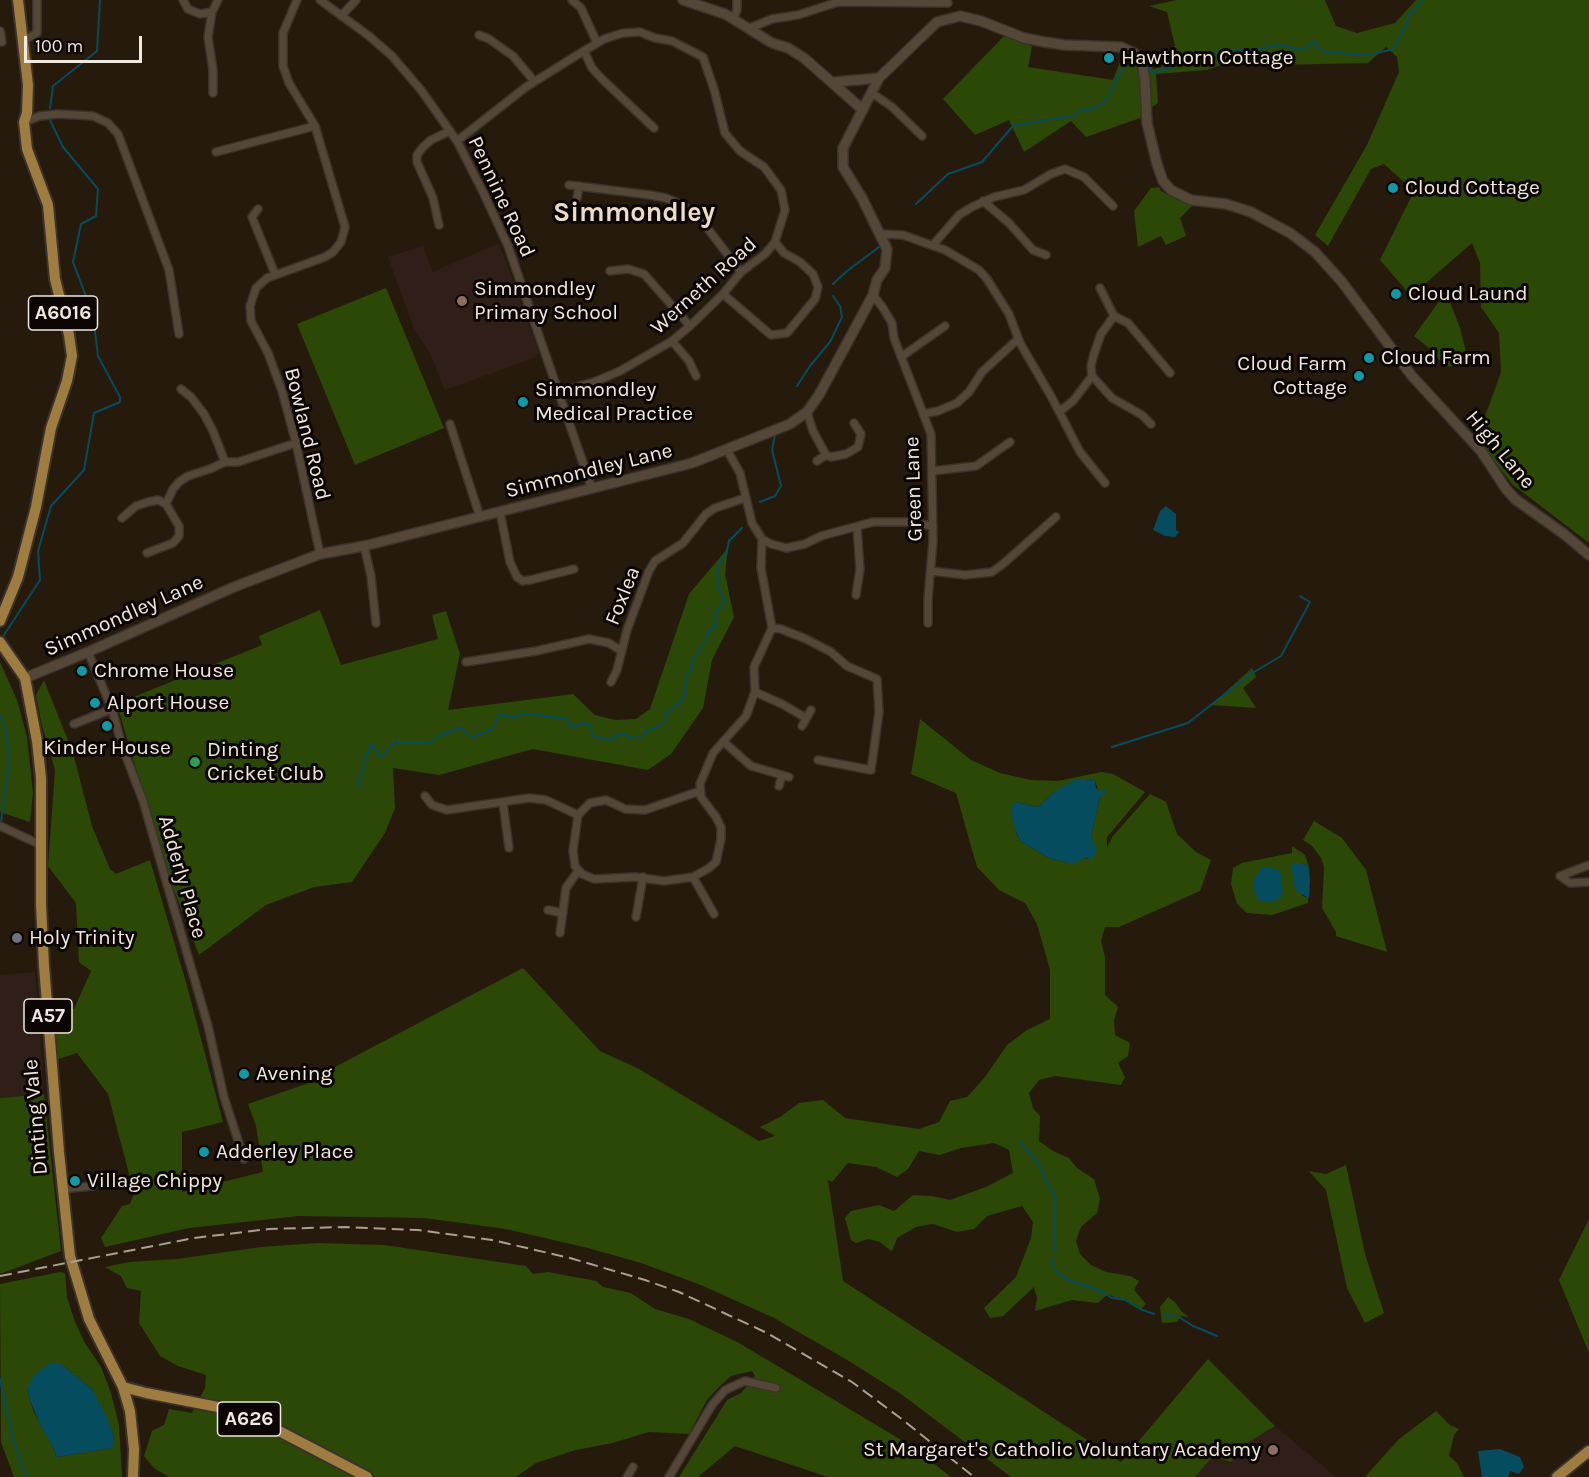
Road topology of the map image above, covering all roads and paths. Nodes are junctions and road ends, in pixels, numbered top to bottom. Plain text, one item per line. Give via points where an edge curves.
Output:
1 (18, 0) edge
2 (37, 0) edge
3 (183, 0) edge
4 (218, 0) edge
5 (297, 0) edge
6 (320, 0) edge
7 (356, 0) edge
8 (572, 0) edge
9 (683, 0) edge
10 (737, 0) edge
11 (948, 3) dead end
12 (212, 12) junction
13 (341, 16) junction
14 (733, 19) junction
15 (750, 28) junction
16 (0, 32) edge
17 (479, 35) dead end
18 (22, 41) junction
19 (2, 42) dead end
20 (597, 43) junction
21 (584, 51) junction
22 (879, 78) junction
23 (534, 81) junction
24 (834, 82) junction
25 (213, 93) dead end
26 (872, 93) junction
27 (863, 110) junction
28 (24, 122) junction
29 (315, 126) junction
30 (654, 128) dead end
31 (450, 130) junction
32 (922, 136) dead end
33 (457, 141) junction
34 (216, 152) dead end
35 (569, 185) dead end
36 (579, 186) junction
37 (577, 198) dead end
38 (983, 201) junction
39 (1113, 206) dead end
40 (258, 209) dead end
41 (440, 225) dead end
42 (880, 234) junction
43 (775, 242) junction
44 (933, 245) junction
45 (1046, 255) dead end
46 (610, 271) dead end
47 (741, 272) junction
48 (275, 274) junction
49 (1100, 288) dead end
50 (723, 294) junction
51 (873, 295) junction
52 (1114, 316) junction
53 (690, 326) junction
54 (945, 326) dead end
55 (179, 334) dead end
56 (1018, 339) junction
57 (672, 342) junction
58 (901, 357) junction
59 (1170, 373) dead end
60 (696, 375) dead end
61 (1092, 376) junction
62 (181, 388) dead end
63 (559, 392) junction
64 (807, 412) junction
65 (1059, 412) junction
66 (923, 414) junction
67 (854, 423) dead end
68 (450, 424) dead end
69 (1151, 424) dead end
70 (1010, 442) dead end
71 (296, 443) junction
72 (727, 450) junction
73 (826, 455) junction
74 (817, 461) dead end
75 (225, 462) junction
76 (932, 471) junction
77 (1106, 483) dead end
78 (592, 489) junction
79 (745, 498) junction
80 (166, 504) junction
81 (500, 512) junction
82 (480, 517) junction
83 (1056, 517) dead end
84 (122, 518) dead end
85 (933, 526) junction
86 (856, 528) junction
87 (762, 539) junction
88 (364, 546) junction
89 (147, 553) dead end
90 (320, 554) junction
91 (1589, 555) edge
92 (574, 569) dead end
93 (931, 571) junction
94 (855, 595) dead end
95 (0, 621) edge
96 (376, 623) dead end
97 (928, 623) dead end
98 (772, 628) junction
99 (0, 642) edge
100 (620, 650) junction
101 (88, 652) junction
102 (466, 662) dead end
103 (25, 678) junction
104 (611, 682) dead end
105 (755, 692) junction
106 (112, 709) junction
107 (811, 710) dead end
108 (806, 718) junction
109 (74, 724) dead end
110 (802, 726) dead end
111 (724, 742) junction
112 (818, 760) dead end
113 (779, 786) dead end
114 (700, 791) junction
115 (425, 796) dead end
116 (502, 803) junction
117 (578, 815) junction
118 (0, 826) edge
119 (41, 845) junction
120 (509, 848) dead end
121 (1589, 864) edge
122 (578, 871) junction
123 (643, 877) junction
124 (693, 877) junction
125 (1589, 882) edge
126 (548, 910) dead end
127 (563, 913) junction
128 (714, 914) dead end
129 (636, 917) dead end
130 (560, 933) dead end
131 (244, 1159) dead end
132 (93, 1186) dead end
133 (62, 1189) junction
134 (123, 1387) junction
135 (776, 1388) dead end
136 (1589, 1451) edge
137 (633, 1467) dead end
138 (133, 1477) edge
139 (367, 1477) edge
140 (627, 1477) edge
141 (669, 1477) edge
142 (1557, 1477) edge

1 - 18 main road, A6016
2 - 18 street via 37,33
3 - 12 street via 188,9 200,14
4 - 12 street
5 - 29 street, Bowland Road via 283,33 283,66
6 - 13 street, Pennine Road
7 - 13 street
8 - 20 street via 581,8
9 - 14 street
10 - 14 street
11 - 15 street via 838,2
12 - 25 street via 208,37
13 - 31 street, Pennine Road via 392,56
14 - 15 street
15 - 24 street via 804,58
16 - 19 street
17 - 23 street via 513,56
18 - 28 main road, A6016 via 28,85
20 - 21 street, Werneth Road
20 - 43 street, Werneth Road via 622,33 640,32 672,41 703,57 725,133 740,151 764,167 781,190 785,210
21 - 23 street, Werneth Road
21 - 30 street via 592,68
22 - 24 street
22 - 26 street, Simmondley Lane
22 - 91 street, High Lane via 937,22 960,16 1034,40 1121,47 1134,53 1142,64 1147,123 1163,182 1191,200 1227,204 1251,212 1315,252 1419,384 1481,451 1515,499
23 - 33 street, Werneth Road
24 - 27 street
26 - 27 street, Simmondley Lane
26 - 32 street
27 - 42 street, Simmondley Lane via 843,148 843,167
28 - 55 street via 58,114 93,116 108,123 118,134 169,270
28 - 95 main road, A6016 via 27,149 48,205 56,279 72,356 51,428 18,577
29 - 34 street
29 - 48 street, Bowland Road via 345,226 341,242 325,257
31 - 33 street, Pennine Road
31 - 41 street via 431,140 417,154
33 - 63 street, Pennine Road via 508,246
35 - 36 street
36 - 37 street
36 - 47 street via 650,195 680,204 698,216
38 - 39 street via 1024,190 1065,169 1084,177
38 - 44 street via 959,215
38 - 45 street via 1033,250
40 - 48 street via 252,217
42 - 44 street via 903,235
42 - 51 street, Simmondley Lane via 887,249 885,268
43 - 47 street, Werneth Road
43 - 50 street via 813,274 818,287 815,299 787,333 771,335
44 - 56 street via 979,270 1009,314
46 - 53 street via 628,269 644,274
47 - 50 street, Werneth Road
48 - 71 street, Bowland Road via 253,293 251,321 268,353
49 - 52 street
50 - 53 street, Werneth Road
51 - 58 street, Green Lane via 892,323
51 - 64 street, Simmondley Lane
52 - 59 street via 1128,323
52 - 61 street via 1101,334 1090,366
53 - 57 street, Werneth Road
54 - 58 street
56 - 65 street
56 - 66 street via 988,365 957,403
57 - 60 street
57 - 63 street, Werneth Road via 620,371
58 - 66 street, Green Lane
61 - 65 street via 1086,387
61 - 69 street via 1112,398
62 - 75 street via 204,414
63 - 78 street, Pennine Road
64 - 72 street, Simmondley Lane via 790,424
64 - 73 street
65 - 77 street via 1080,452
66 - 76 street, Green Lane via 931,434
67 - 73 street via 861,434 858,447 846,454
68 - 82 street
70 - 76 street via 976,466
71 - 75 street via 238,462
71 - 90 street, Bowland Road
72 - 78 street, Simmondley Lane
72 - 79 street via 740,473
73 - 74 street
75 - 80 street via 179,482
76 - 85 street, Green Lane
78 - 81 street, Simmondley Lane
79 - 87 street via 752,523
79 - 100 street, Foxlea via 706,514 683,543 655,561
80 - 84 street via 158,500 148,502
80 - 89 street via 179,536 173,543
81 - 82 street, Simmondley Lane
81 - 92 street via 517,578 530,580
82 - 88 street, Simmondley Lane
83 - 93 street via 992,572 964,575
85 - 86 street via 873,522
85 - 93 street, Green Lane
86 - 87 street via 786,548
86 - 94 street via 860,569
87 - 98 street via 762,568
88 - 90 street, Simmondley Lane
88 - 96 street
90 - 101 street, Simmondley Lane via 234,587
93 - 97 street, Green Lane
98 - 105 street via 754,667
98 - 112 street via 806,639 847,666 877,679 879,712 872,770
99 - 103 main road, Dinting Vale / A57
100 - 102 street via 589,639
100 - 104 street, Foxlea
101 - 103 street, Simmondley Lane
101 - 106 street, Adderly Place
103 - 119 main road, Dinting Vale / A57 via 41,778
105 - 108 street
105 - 111 street via 746,716
106 - 109 street
106 - 131 street, Adderly Place via 143,801
107 - 108 street
108 - 110 street
111 - 113 street via 751,766 786,776
111 - 114 street via 706,767
114 - 117 street via 645,810 598,800
114 - 124 street via 721,827 721,839 716,862
115 - 116 street via 432,805 447,810
116 - 117 street via 529,798 546,800
116 - 120 street
117 - 122 street via 573,860
118 - 119 street
119 - 133 main road, Dinting Vale / A57 via 44,966
121 - 125 street via 1560,876 1570,883
122 - 123 street via 594,879
122 - 127 street via 566,888
123 - 124 street via 664,881
123 - 129 street
124 - 128 street
126 - 127 street
127 - 130 street
132 - 133 street
133 - 134 main road, Dinting Vale / A57 via 70,1256 82,1301
134 - 138 main road, Dinting Vale / A57 via 130,1411
134 - 139 main road, A626 via 218,1407 281,1432
135 - 141 street via 745,1381 725,1390
136 - 142 main road
137 - 140 street

